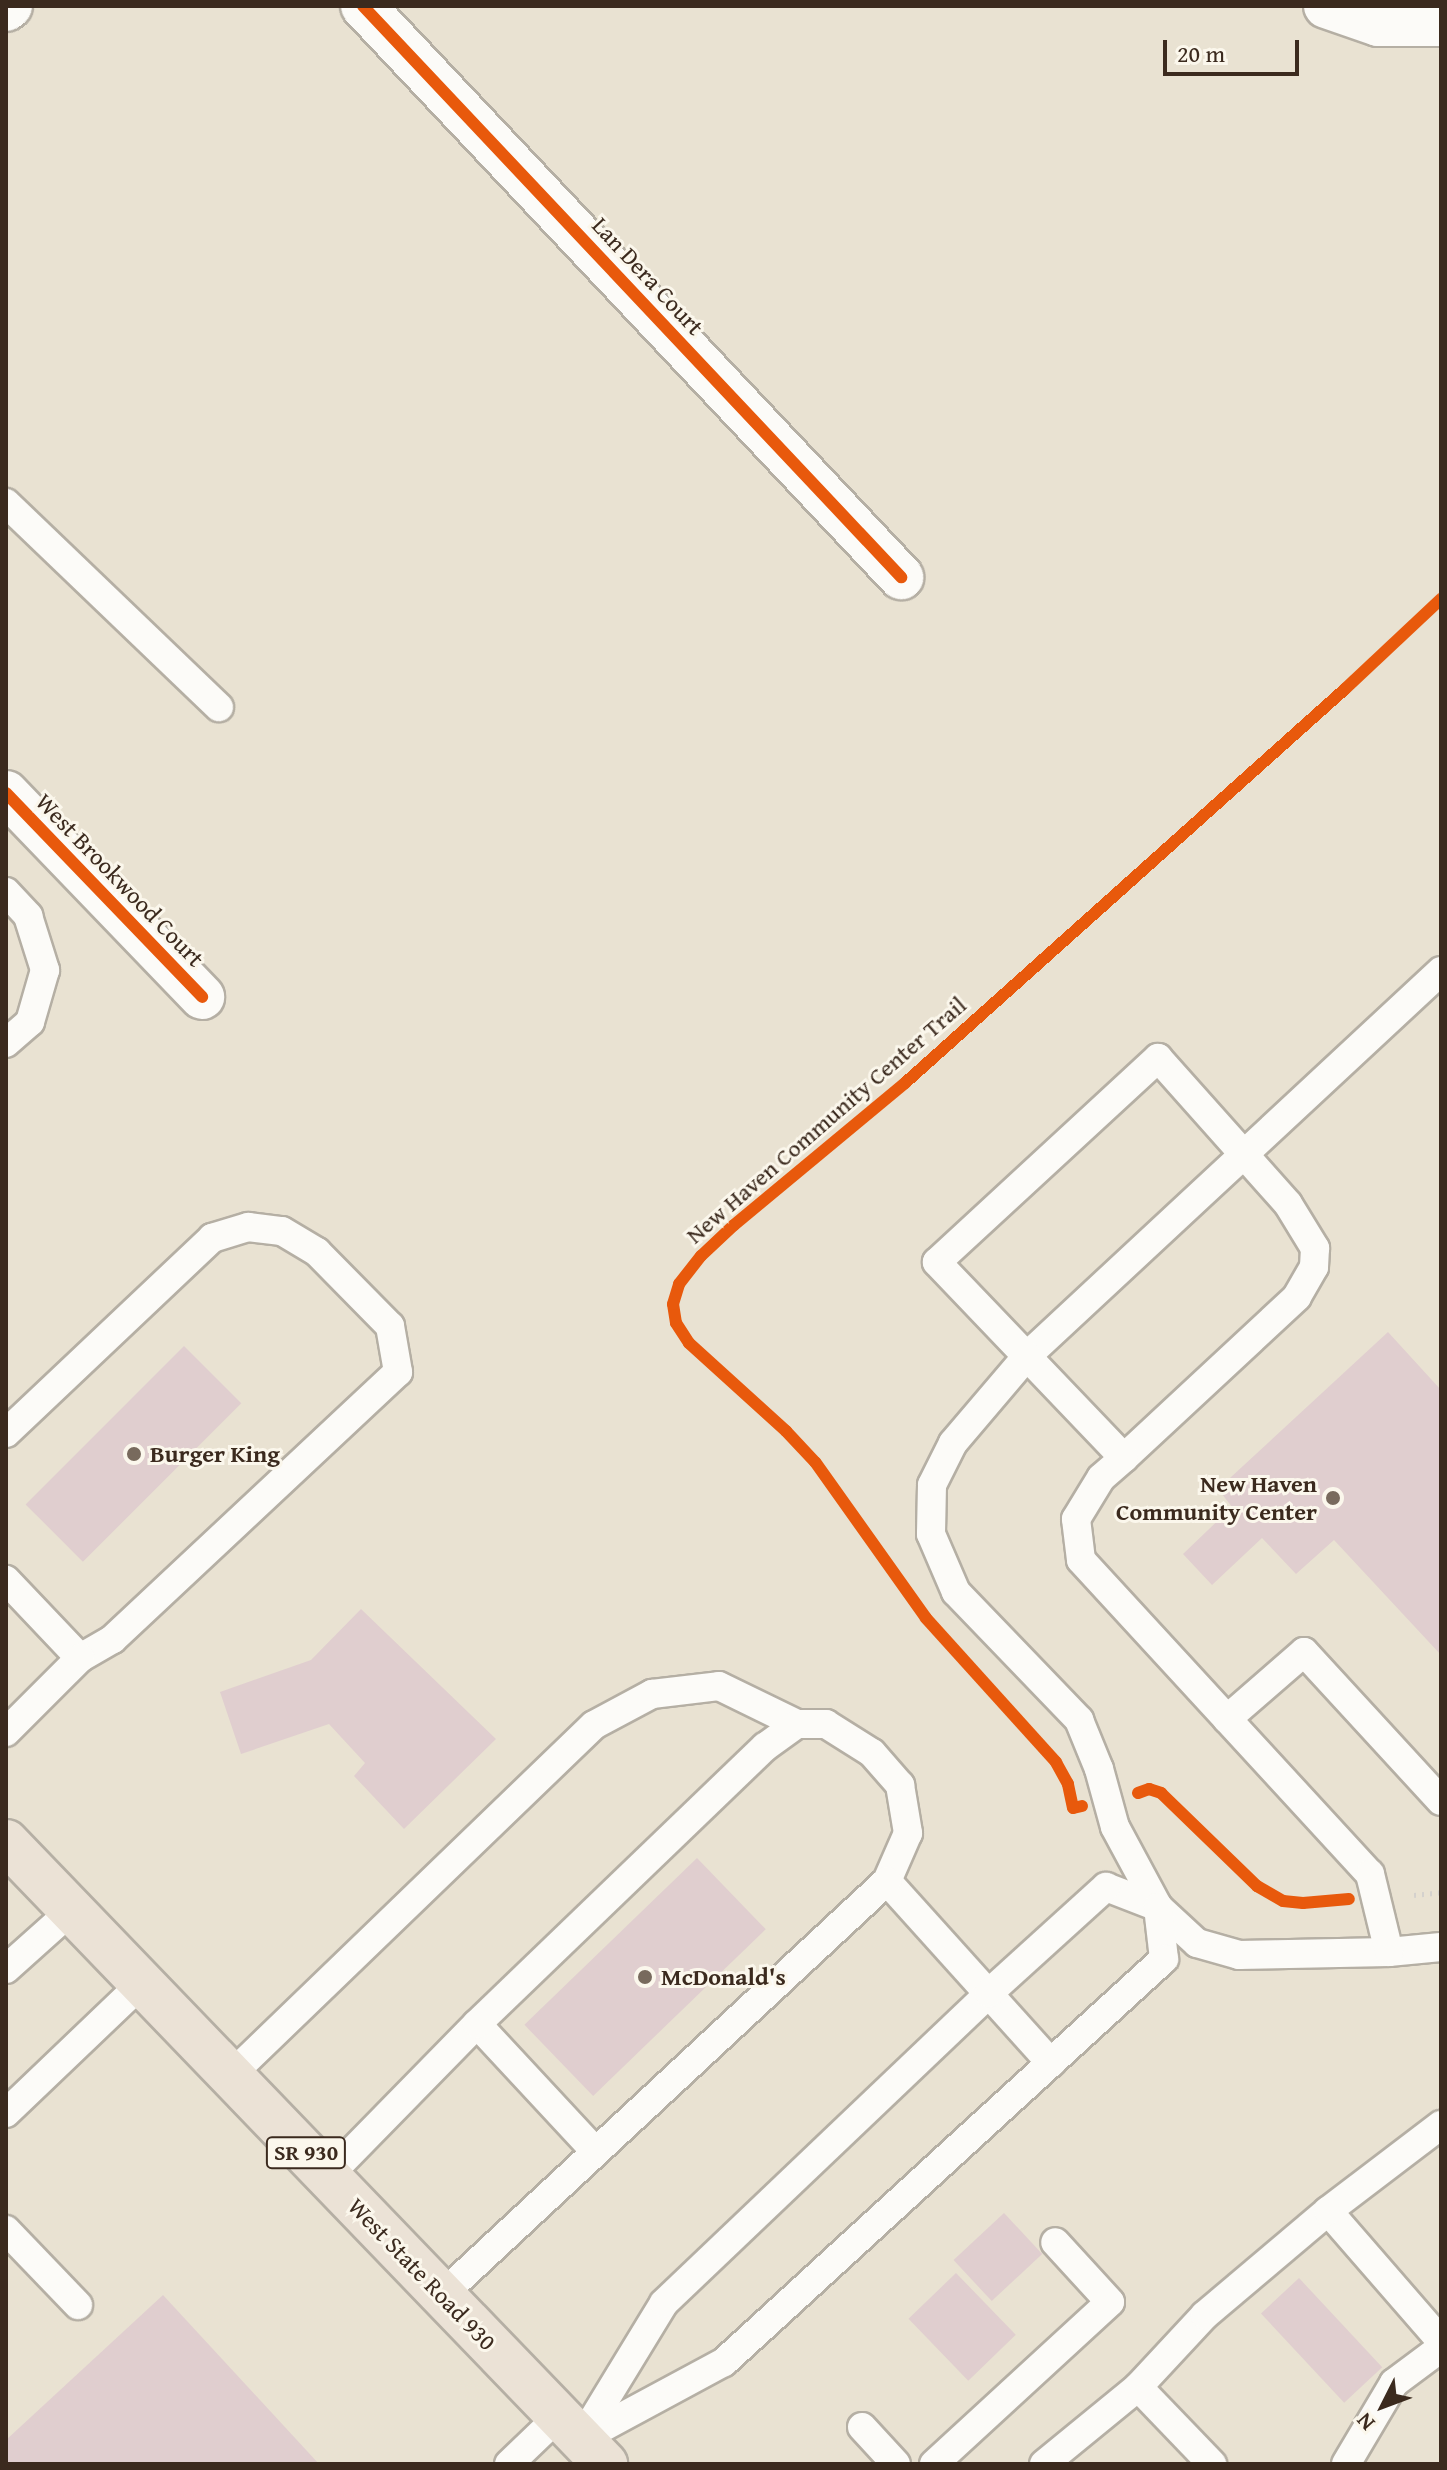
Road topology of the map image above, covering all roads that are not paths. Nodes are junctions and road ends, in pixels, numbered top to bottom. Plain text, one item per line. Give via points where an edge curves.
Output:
1 (363, 6) edge
2 (1326, 6) edge
3 (1441, 24) edge
4 (6, 503) edge
5 (901, 577) dead end
6 (219, 707) dead end
7 (6, 793) edge
8 (6, 892) edge
9 (1441, 971) edge
10 (202, 997) dead end
11 (6, 1043) edge
12 (1245, 1152) junction
13 (1027, 1356) junction
14 (6, 1433) edge
15 (1124, 1458) junction
16 (6, 1580) edge
17 (80, 1658) junction
18 (1227, 1719) junction
19 (797, 1724) junction
20 (6, 1732) edge
21 (1441, 1801) edge
22 (6, 1842) edge
23 (887, 1881) junction
24 (1158, 1907) junction
25 (72, 1910) junction
26 (1441, 1947) edge
27 (1389, 1952) junction
28 (6, 1969) edge
29 (142, 1983) junction
30 (989, 1993) junction
31 (477, 2024) junction
32 (1051, 2063) junction
33 (231, 2075) junction
34 (6, 2113) edge
35 (1441, 2125) edge
36 (594, 2150) junction
37 (328, 2176) junction
38 (1328, 2211) junction
39 (6, 2230) edge
40 (1055, 2242) dead end
41 (442, 2295) junction
42 (78, 2305) dead end
43 (1441, 2341) edge
44 (1441, 2348) edge
45 (1138, 2387) junction
46 (862, 2427) dead end
47 (582, 2440) edge
48 (509, 2464) edge
49 (896, 2464) edge
50 (934, 2464) edge
51 (1044, 2464) edge
52 (1212, 2464) edge
53 (1346, 2464) edge

1 - 5 street, Lan Dera Court
2 - 3 street via 1378,24
4 - 6 lane
7 - 10 street, West Brookwood Court
8 - 11 lane via 28,916 45,970 30,1022
9 - 12 lane
12 - 13 lane
12 - 13 lane via 1158,1058 937,1262
12 - 15 lane via 1306,1230 1315,1248 1314,1267 1297,1297
13 - 15 lane
13 - 24 lane via 953,1443 932,1485 931,1534 956,1592 1079,1720 1115,1827
14 - 17 lane via 212,1238 248,1227 282,1231 317,1252 390,1326 398,1372 113,1639
15 - 18 lane via 1101,1478 1076,1519 1081,1560
16 - 17 lane
17 - 20 lane
18 - 21 lane via 1304,1652
18 - 27 lane via 1370,1874
19 - 23 lane via 826,1724 872,1753 900,1785 908,1833
19 - 31 lane via 727,1781
19 - 33 lane via 719,1686 652,1694 594,1725
22 - 25 highway, West State Road 930 / SR 930
23 - 30 lane
23 - 36 lane
24 - 27 lane via 1197,1943 1239,1955
24 - 30 lane via 1106,1887
24 - 32 lane via 1164,1959
25 - 28 lane
25 - 29 highway, West State Road 930 / SR 930
26 - 27 lane
29 - 33 highway, West State Road 930 / SR 930
29 - 34 lane
30 - 32 lane
30 - 47 lane via 664,2303
31 - 36 lane
31 - 37 lane
32 - 47 lane via 724,2362
33 - 37 highway, West State Road 930 / SR 930
35 - 38 lane
36 - 41 lane
37 - 41 highway, West State Road 930 / SR 930
38 - 43 lane
38 - 45 lane via 1205,2315
39 - 42 lane
40 - 50 lane via 1110,2302
41 - 47 highway, West State Road 930 / SR 930
44 - 53 lane via 1394,2383
45 - 51 lane
45 - 52 lane
46 - 49 lane
47 - 48 lane

